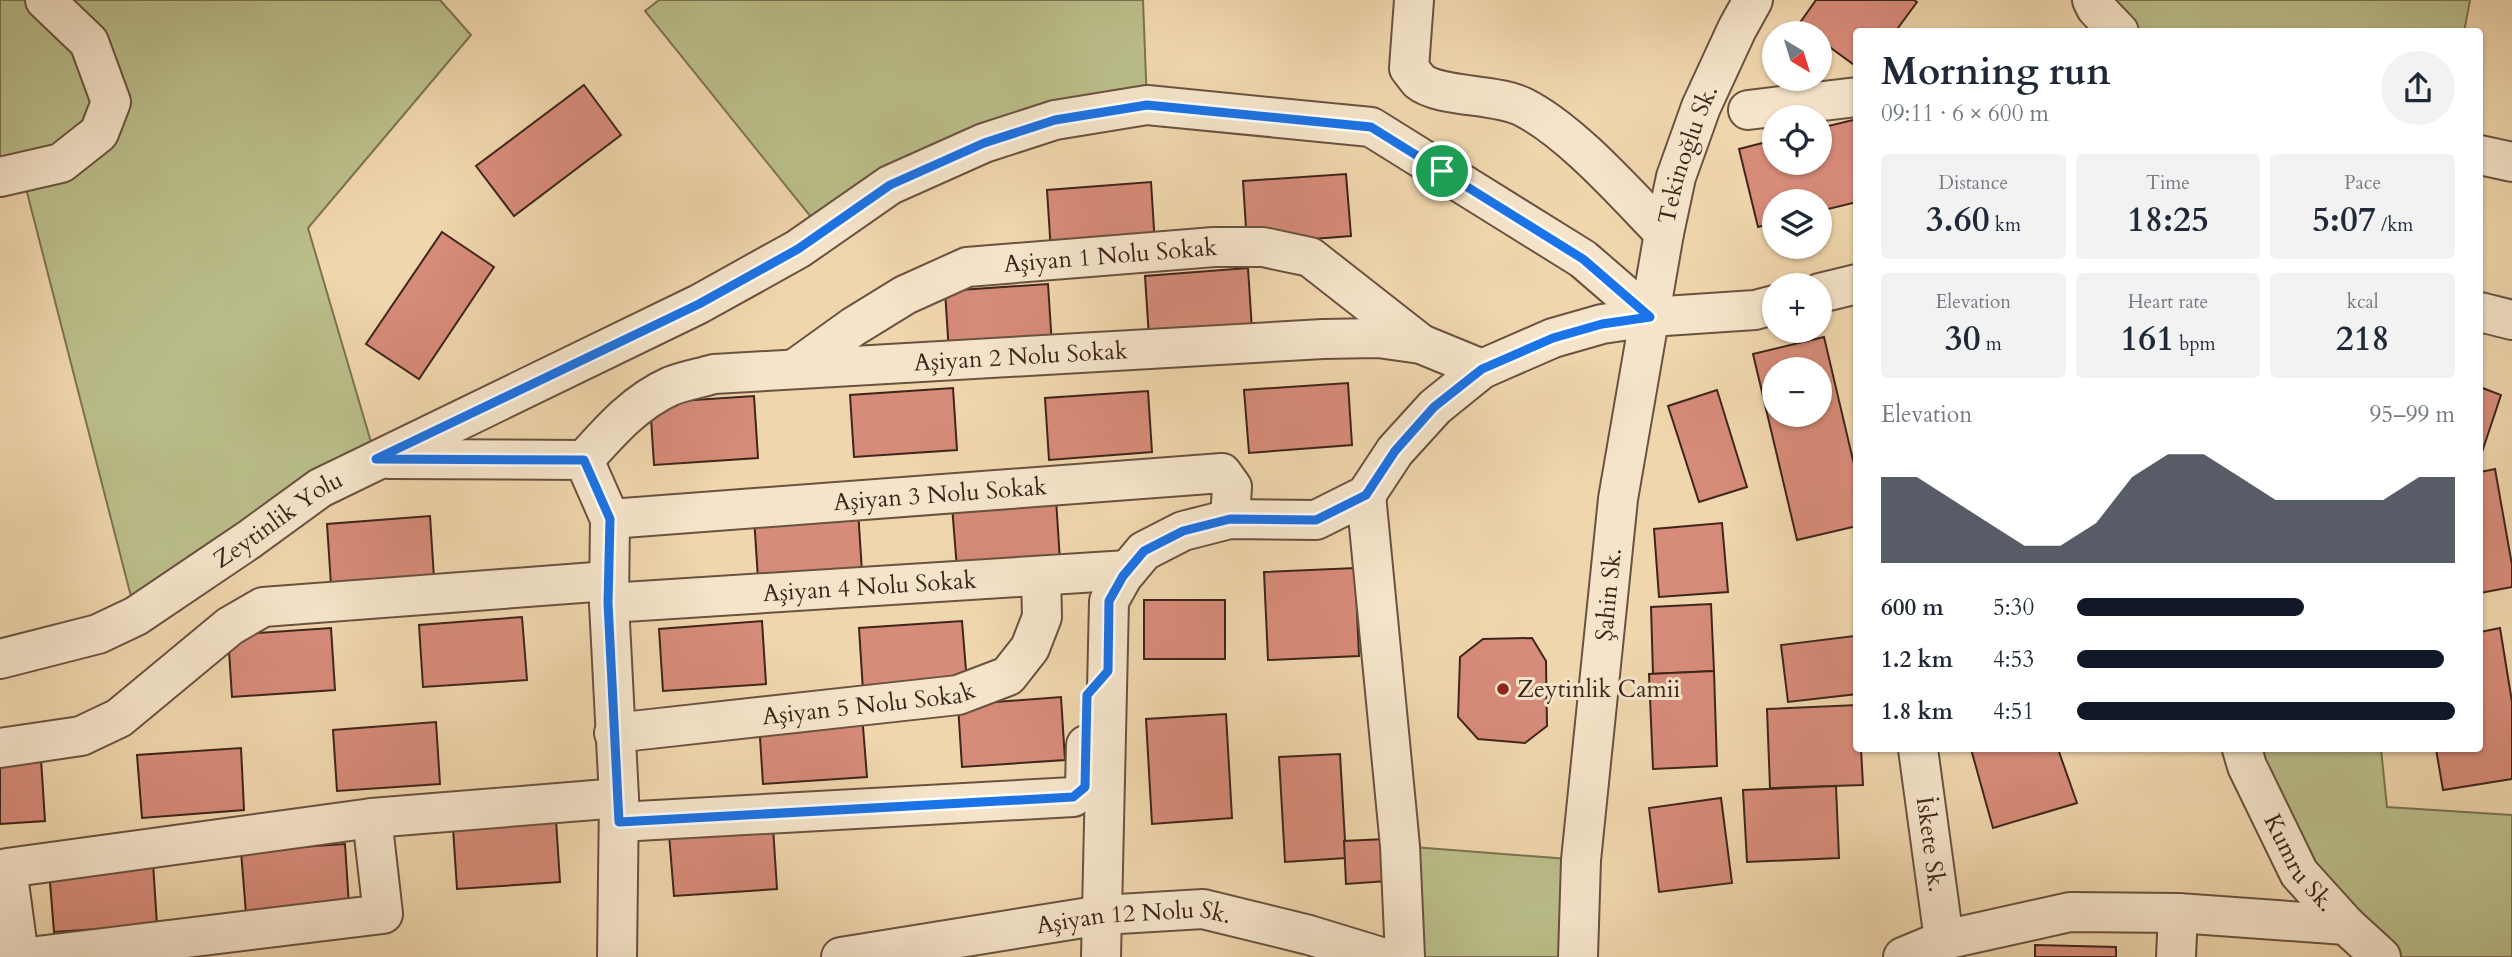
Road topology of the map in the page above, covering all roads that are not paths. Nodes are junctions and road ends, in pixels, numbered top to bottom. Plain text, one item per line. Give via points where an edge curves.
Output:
1 (45, 0) edge
2 (1414, 0) edge
3 (1753, 0) edge
4 (2092, 0) edge
5 (2115, 28) edge
6 (1853, 97) edge
7 (1748, 110) dead end
8 (2483, 157) edge
9 (2512, 162) edge
10 (0, 177) edge
11 (1664, 233) junction
12 (1853, 285) edge
13 (1832, 290) edge
14 (1762, 308) edge
15 (2483, 313) edge
16 (1650, 317) junction
17 (2512, 320) edge
18 (1421, 344) junction
19 (796, 368) junction
20 (1482, 369) junction
21 (376, 459) junction
22 (584, 460) junction
23 (1366, 495) junction
24 (610, 519) junction
25 (1230, 519) junction
26 (1128, 570) junction
27 (1041, 576) junction
28 (608, 592) junction
29 (0, 659) edge
30 (1108, 671) junction
31 (614, 733) junction
32 (0, 748) edge
33 (1918, 752) edge
34 (2243, 752) edge
35 (619, 810) junction
36 (372, 818) junction
37 (2178, 913) junction
38 (1102, 915) junction
39 (2346, 925) junction
40 (1944, 940) junction
41 (19, 957) edge
42 (29, 957) edge
43 (617, 957) edge
44 (841, 957) edge
45 (1101, 957) edge
46 (1381, 957) edge
47 (1405, 957) edge
48 (1577, 957) edge
49 (1903, 957) edge
50 (2176, 957) edge
51 (2381, 957) edge

1 - 10 street via 89,42 111,102 99,133 61,163
2 - 11 street via 1409,68 1419,81 1522,107 1568,140
3 - 11 street, Tekinoğlu Sk. via 1701,107 1676,177
4 - 5 street
6 - 7 street
8 - 9 street
11 - 16 street, Tekinoğlu Sk.
12 - 13 street
14 - 16 street
15 - 17 street
16 - 20 street via 1553,338
16 - 21 street, Zeytinlik Yolu via 1583,259 1371,127 1147,105 1055,120 984,143 890,185 798,249 699,304
16 - 48 street, Şahin Sk. via 1618,499 1581,860
18 - 19 street, Aşiyan 2 Nolu Sokak via 1378,338 1323,339
18 - 19 street, Aşiyan 1 Nolu Sokak via 1310,257 1263,247 1214,247 967,267 905,295
18 - 20 street, Aşiyan 2 Nolu Sokak
19 - 22 street, Aşiyan 2 Nolu Sokak via 713,374 672,386 620,420
20 - 23 street via 1434,407 1395,451
21 - 22 street
21 - 29 street, Zeytinlik Yolu via 320,488 135,616 98,634
22 - 24 street
23 - 25 street via 1316,520
23 - 47 street via 1400,846
24 - 25 street, Aşiyan 3 Nolu Sokak via 1222,473 1232,487
24 - 28 street
25 - 26 street via 1183,531 1144,551
26 - 27 street, Aşiyan 4 Nolu Sokak
26 - 30 street via 1109,601
27 - 28 street, Aşiyan 4 Nolu Sokak
27 - 31 street, Aşiyan 5 Nolu Sokak via 1042,617 1030,648 1008,676 958,695
28 - 31 street
28 - 32 street, Aşiyan 4 Nolu Sokak via 263,607 230,626 119,718 81,736
30 - 35 street via 1087,695 1085,787 1073,797
30 - 38 street
31 - 35 street
33 - 40 street, İskete Sk.
34 - 39 street, Kumru Sk. via 2300,873
35 - 36 street
35 - 43 street
36 - 41 street via 7,868
36 - 42 street via 383,914
37 - 39 street
37 - 40 street via 2070,912
37 - 50 street
38 - 44 street, Aşiyan 12 Nolu Sk.
38 - 45 street
38 - 46 street, Aşiyan 12 Nolu Sk. via 1203,909
39 - 51 street, Kumru Sk.
40 - 49 street

